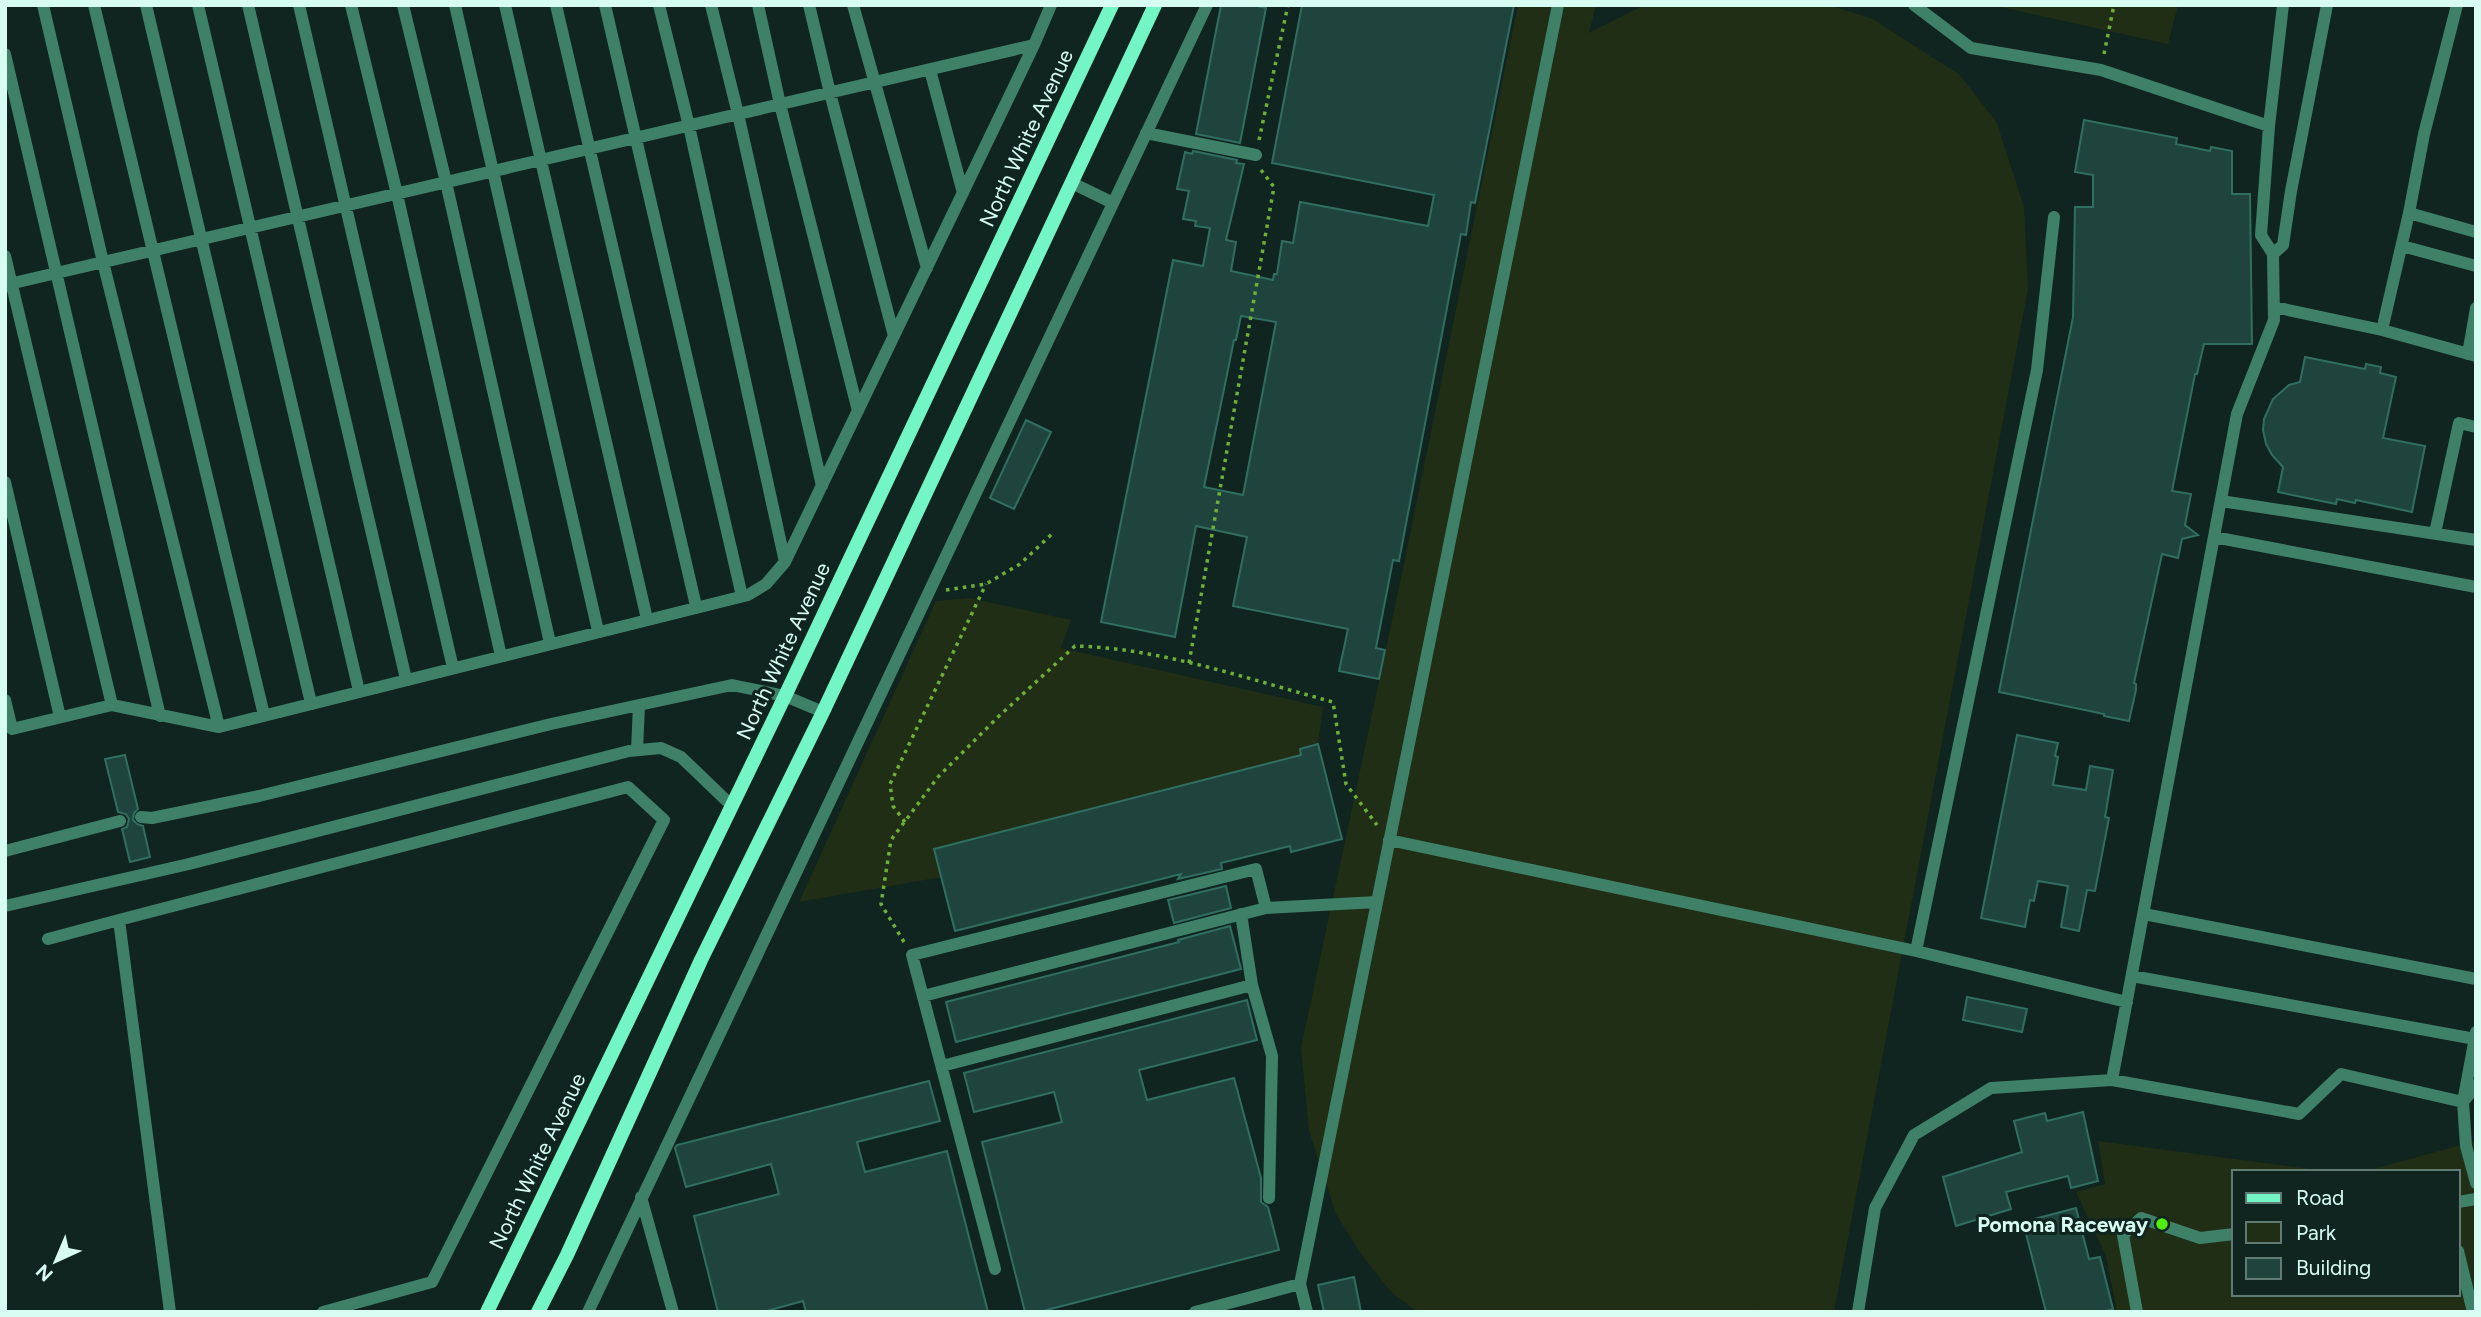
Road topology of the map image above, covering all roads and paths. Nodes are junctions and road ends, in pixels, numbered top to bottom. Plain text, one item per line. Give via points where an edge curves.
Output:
1 (43, 5) edge
2 (94, 5) edge
3 (146, 5) edge
4 (198, 5) edge
5 (248, 5) edge
6 (299, 5) edge
7 (351, 5) edge
8 (403, 5) edge
9 (454, 5) edge
10 (505, 5) edge
11 (556, 5) edge
12 (605, 5) edge
13 (659, 5) edge
14 (710, 5) edge
15 (758, 5) edge
16 (809, 5) edge
17 (853, 5) edge
18 (1051, 5) edge
19 (1112, 5) edge
20 (1155, 5) edge
21 (1207, 5) edge
22 (1288, 5) edge
23 (1558, 5) edge
24 (1914, 5) edge
25 (2114, 5) edge
26 (2283, 5) edge
27 (2328, 5) edge
28 (2457, 5) edge
29 (1034, 45) junction
30 (5, 54) edge
31 (930, 70) junction
32 (2101, 70) junction
33 (873, 84) junction
34 (830, 93) junction
35 (780, 104) junction
36 (738, 114) junction
37 (689, 126) junction
38 (2269, 126) junction
39 (1146, 133) junction
40 (636, 138) junction
41 (591, 148) junction
42 (1256, 155) junction
43 (540, 160) junction
44 (494, 171) junction
45 (446, 182) junction
46 (1072, 183) junction
47 (963, 192) junction
48 (397, 194) junction
49 (1113, 203) junction
50 (344, 206) junction
51 (2409, 214) junction
52 (298, 217) junction
53 (2054, 217) dead end
54 (251, 228) junction
55 (2476, 232) edge
56 (200, 239) junction
57 (2402, 246) junction
58 (152, 251) junction
59 (2273, 254) junction
60 (5, 256) edge
61 (103, 262) junction
62 (2476, 266) edge
63 (927, 268) junction
64 (55, 273) junction
65 (9, 284) edge
66 (2274, 307) junction
67 (2476, 308) edge
68 (2382, 330) junction
69 (894, 336) junction
70 (2472, 355) edge
71 (858, 411) junction
72 (2476, 427) edge
73 (5, 482) edge
74 (822, 486) junction
75 (2221, 501) junction
76 (1053, 533) dead end
77 (2434, 533) junction
78 (2214, 537) junction
79 (2476, 540) edge
80 (785, 562) junction
81 (986, 584) junction
82 (2476, 587) edge
83 (927, 593) junction
84 (743, 596) junction
85 (696, 606) junction
86 (647, 619) junction
87 (598, 631) junction
88 (550, 643) junction
89 (501, 656) junction
90 (1189, 663) junction
91 (453, 668) junction
92 (406, 680) junction
93 (359, 691) junction
94 (785, 696) junction
95 (5, 700) edge
96 (311, 703) junction
97 (112, 705) junction
98 (639, 705) junction
99 (823, 712) junction
100 (264, 715) junction
101 (160, 716) junction
102 (60, 718) junction
103 (219, 727) junction
104 (637, 750) junction
105 (732, 806) junction
106 (141, 817) dead end
107 (120, 821) dead end
108 (905, 822) junction
109 (1389, 840) junction
110 (5, 851) edge
111 (1377, 902) junction
112 (5, 906) edge
113 (1266, 908) junction
114 (1241, 914) junction
115 (2144, 914) junction
116 (119, 920) junction
117 (48, 939) dead end
118 (1916, 951) junction
119 (912, 955) junction
120 (2132, 976) junction
121 (2476, 979) edge
122 (1252, 985) junction
123 (923, 996) junction
124 (2127, 1002) junction
125 (2475, 1035) edge
126 (942, 1066) junction
127 (2112, 1080) junction
128 (2476, 1085) edge
129 (2463, 1102) junction
130 (2474, 1167) edge
131 (2476, 1183) edge
132 (641, 1197) junction
133 (1269, 1198) dead end
134 (2232, 1234) edge
135 (2460, 1259) edge
136 (995, 1269) dead end
137 (1300, 1284) junction
138 (1216, 1309) edge
139 (170, 1312) edge
140 (323, 1312) edge
141 (487, 1312) edge
142 (538, 1312) edge
143 (588, 1312) edge
144 (673, 1312) edge
145 (1195, 1312) edge
146 (1307, 1312) edge
147 (1858, 1312) edge
148 (2137, 1312) edge
149 (2473, 1312) edge

1 - 61 lane
2 - 58 lane
3 - 56 lane
4 - 54 lane
5 - 52 lane
6 - 50 lane
7 - 48 lane
8 - 45 lane
9 - 44 lane
10 - 43 lane
11 - 41 lane
12 - 40 lane
13 - 37 lane
14 - 36 lane
15 - 35 lane
16 - 34 lane
17 - 33 lane
18 - 29 lane
19 - 94 main road, North White Avenue
20 - 46 main road
21 - 39 lane
22 - 42 path
23 - 109 lane
24 - 32 lane via 1971,48
25 - 32 path
26 - 38 lane
27 - 59 lane via 2283,245
28 - 51 lane
29 - 31 lane
29 - 47 lane
30 - 64 lane
31 - 33 lane
31 - 47 lane
32 - 38 lane
33 - 34 lane
33 - 63 lane
34 - 35 lane
34 - 69 lane
35 - 36 lane
35 - 71 lane
36 - 37 lane
36 - 74 lane
37 - 40 lane
37 - 80 lane
38 - 59 lane via 2261,235
39 - 42 lane
39 - 49 lane
40 - 41 lane
40 - 84 lane
41 - 43 lane
41 - 85 lane
42 - 90 path via 1255,162 1274,187
43 - 44 lane
43 - 86 lane
44 - 45 lane
44 - 87 lane
45 - 48 lane
45 - 88 lane
46 - 49 lane
46 - 99 main road
47 - 63 lane
48 - 50 lane
48 - 89 lane
49 - 83 lane
50 - 52 lane
50 - 91 lane
51 - 55 lane
51 - 57 lane
52 - 54 lane
52 - 92 lane
53 - 118 lane via 2037,370
54 - 56 lane
54 - 93 lane
56 - 58 lane
56 - 96 lane
57 - 62 lane
57 - 68 lane
58 - 61 lane
58 - 100 lane
59 - 66 lane
60 - 65 lane
61 - 64 lane
61 - 103 lane
63 - 69 lane
64 - 65 lane
64 - 101 lane
65 - 97 lane
66 - 68 lane
66 - 75 lane via 2274,320 2237,414
67 - 70 lane
68 - 70 lane
69 - 71 lane
71 - 74 lane
72 - 77 lane via 2459,423
73 - 102 lane
74 - 80 lane
75 - 77 lane
75 - 78 lane
76 - 81 path via 1020,564
77 - 79 lane
78 - 82 lane
78 - 115 lane
80 - 84 lane via 766,584
81 - 83 path
81 - 108 path via 890,784 893,806
83 - 132 lane
84 - 85 lane
85 - 86 lane
86 - 87 lane
87 - 88 lane
88 - 89 lane
89 - 91 lane
90 - 108 path via 1075,646 938,777
90 - 109 path via 1333,702 1346,783
91 - 92 lane
92 - 93 lane
93 - 96 lane
94 - 98 lane via 732,685
94 - 99 lane
94 - 105 main road, North White Avenue
95 - 102 lane via 12,729
96 - 100 lane
97 - 101 lane
97 - 102 lane
98 - 104 lane
98 - 106 lane via 260,796
99 - 142 main road via 701,960
100 - 103 lane
101 - 103 lane
104 - 105 lane via 661,748 681,757
104 - 112 lane
105 - 141 main road, North White Avenue
107 - 110 lane
108 - 119 path via 891,840 881,904
109 - 111 lane
109 - 118 lane
111 - 113 lane
111 - 137 lane
113 - 114 lane
113 - 119 lane via 1256,869
114 - 122 lane
114 - 123 lane
115 - 120 lane
115 - 121 lane
116 - 117 lane
116 - 139 lane
116 - 140 lane via 628,787 664,820 432,1282
118 - 124 lane
119 - 123 lane
120 - 124 lane
120 - 125 lane
122 - 126 lane
122 - 133 lane via 1272,1056
123 - 126 lane
124 - 127 lane
125 - 129 lane
126 - 136 lane
127 - 129 lane via 2299,1114 2341,1074
127 - 147 lane via 1991,1088 1914,1135 1875,1208
128 - 129 lane
129 - 130 lane via 2466,1146
130 - 131 lane
132 - 143 lane
132 - 144 lane
134 - 148 lane via 2200,1238 2141,1218 2123,1235
135 - 149 lane
137 - 138 lane
137 - 146 lane
138 - 145 lane

